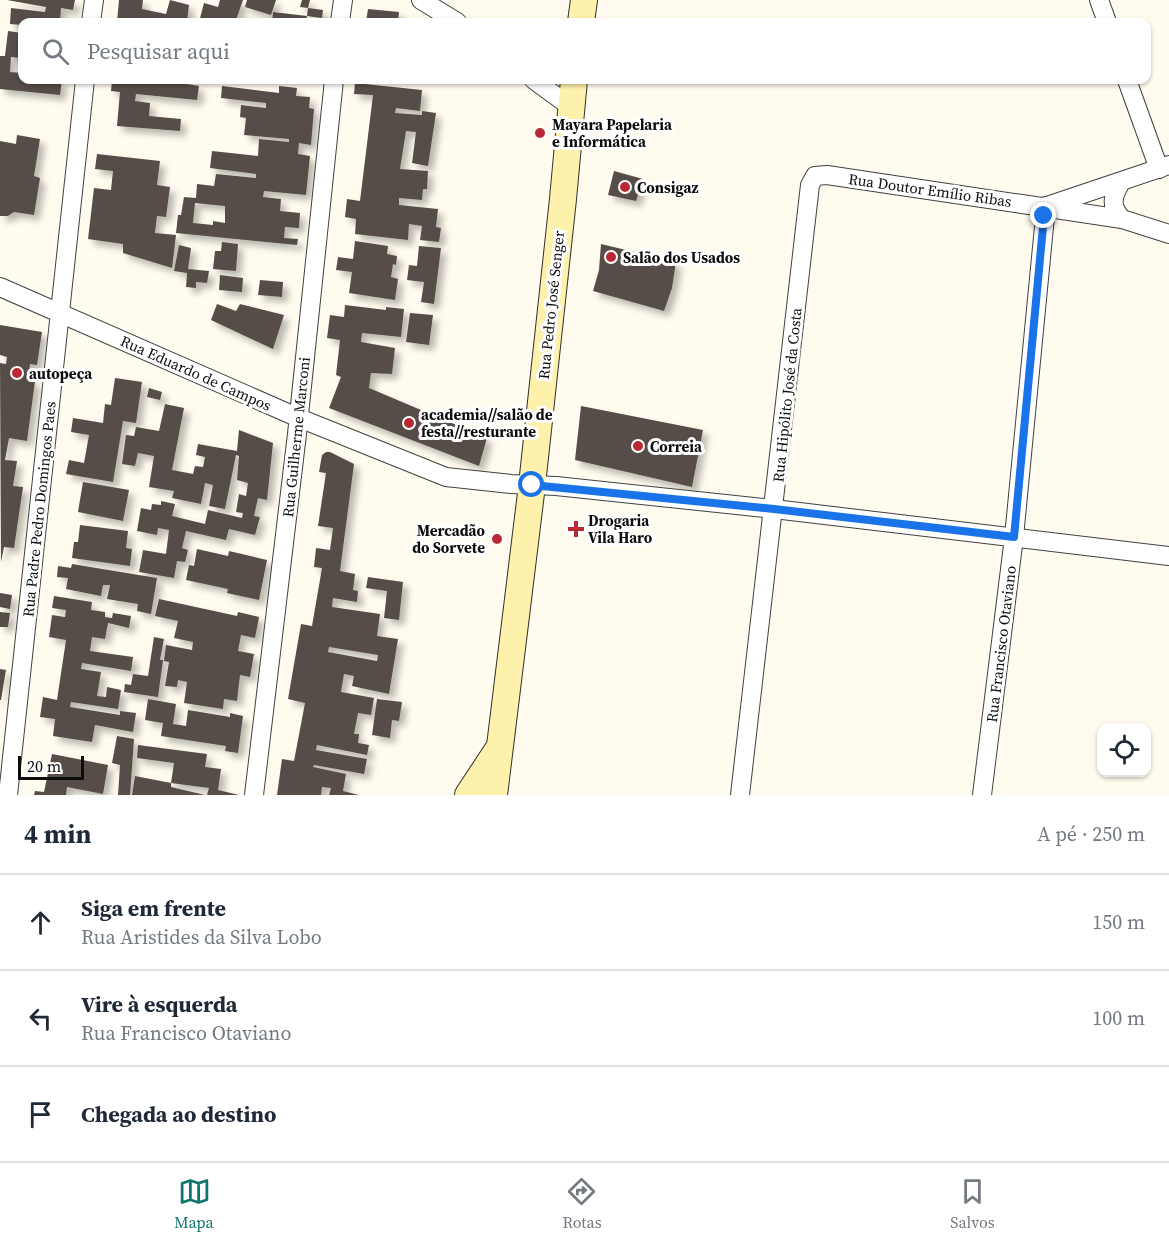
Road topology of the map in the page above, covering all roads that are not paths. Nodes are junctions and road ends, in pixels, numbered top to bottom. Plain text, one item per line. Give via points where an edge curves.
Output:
1 (94, 0) edge
2 (343, 0) edge
3 (421, 0) edge
4 (584, 0) edge
5 (1099, 0) edge
6 (92, 18) edge
7 (341, 18) edge
8 (450, 18) edge
9 (582, 18) edge
10 (1106, 18) edge
11 (85, 84) edge
12 (334, 84) edge
13 (539, 84) edge
14 (574, 84) edge
15 (1129, 84) edge
16 (571, 107) junction
17 (1164, 167) edge
18 (815, 176) joint
19 (1121, 182) junction
20 (1046, 206) junction
21 (1122, 219) junction
22 (1169, 234) edge
23 (0, 287) edge
24 (59, 313) junction
25 (299, 418) junction
26 (532, 485) junction
27 (774, 509) junction
28 (1014, 537) junction
29 (1169, 556) edge
30 (500, 745) junction
31 (8, 795) edge
32 (254, 795) edge
33 (468, 795) edge
34 (494, 795) edge
35 (740, 795) edge
36 (982, 795) edge

1 - 6 street
2 - 7 street
3 - 8 street
4 - 9 main road
5 - 10 street
11 - 24 street, Rua Padre Pedro Domingos Paes
12 - 25 street, Rua Guilherme Marconi
13 - 16 street
14 - 16 main road, Rua Pedro José Senger
15 - 17 street
16 - 26 main road, Rua Pedro José Senger
17 - 19 street, Rua Doutor Emílio Ribas
18 - 20 street, Rua Doutor Emílio Ribas
18 - 27 street, Rua Hipólito José da Costa via 810,184
19 - 20 street, Rua Doutor Emílio Ribas
19 - 21 street via 1113,200
20 - 21 street, Rua Doutor Emílio Ribas
20 - 28 street, Rua Francisco Otaviano
21 - 22 street, Rua Doutor Emílio Ribas
23 - 24 street, Rua Eduardo de Campos
24 - 25 street, Rua Eduardo de Campos
24 - 31 street, Rua Padre Pedro Domingos Paes
25 - 26 street, Rua Eduardo de Campos via 446,477
25 - 32 street, Rua Guilherme Marconi
26 - 27 street, Rua Eduardo de Campos
26 - 30 main road, Rua Pedro José Senger
27 - 28 street, Rua Eduardo de Campos
27 - 35 street, Rua Hipólito José da Costa
28 - 29 street, Rua Eduardo de Campos
28 - 36 street, Rua Francisco Otaviano
30 - 33 main road, Rua Pedro José Senger
30 - 34 main road, Rua Pedro José Senger

